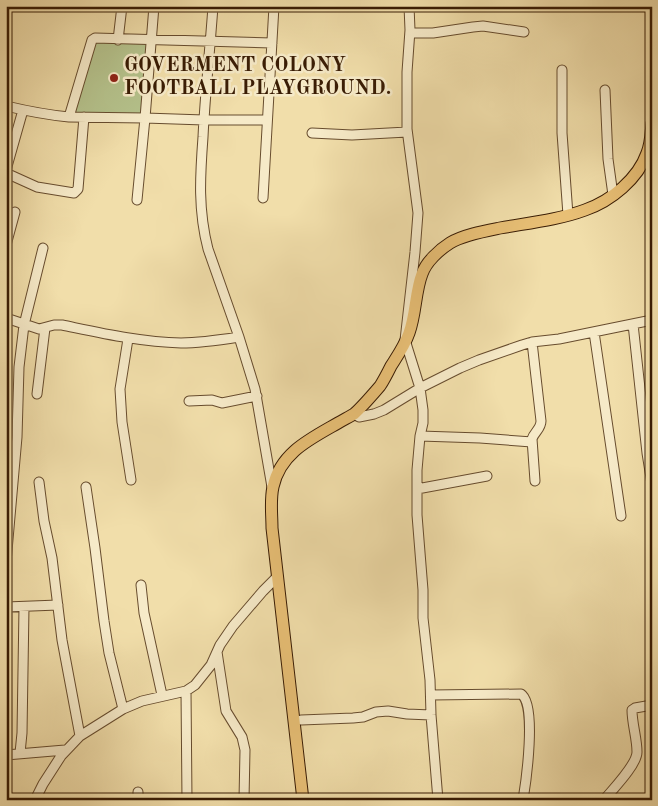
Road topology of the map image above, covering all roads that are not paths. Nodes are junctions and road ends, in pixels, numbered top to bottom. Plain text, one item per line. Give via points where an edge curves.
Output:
1 (122, 6) edge
2 (154, 6) edge
3 (213, 6) edge
4 (274, 6) edge
5 (409, 6) edge
6 (524, 32) dead end
7 (410, 33) junction
8 (118, 40) junction
9 (152, 40) junction
10 (211, 41) junction
11 (272, 43) junction
12 (562, 70) dead end
13 (605, 90) dead end
14 (6, 106) edge
15 (23, 110) junction
16 (69, 117) junction
17 (84, 117) junction
18 (145, 118) junction
19 (204, 120) junction
20 (267, 120) junction
21 (652, 123) edge
22 (407, 132) junction
23 (312, 133) dead end
24 (652, 159) edge
25 (6, 172) edge
26 (613, 195) junction
27 (263, 198) dead end
28 (137, 200) dead end
29 (15, 212) dead end
30 (568, 215) junction
31 (6, 245) edge
32 (43, 248) dead end
33 (6, 318) edge
34 (652, 320) edge
35 (633, 324) junction
36 (24, 325) junction
37 (45, 328) junction
38 (594, 332) junction
39 (239, 337) junction
40 (128, 339) junction
41 (532, 342) junction
42 (406, 345) junction
43 (420, 388) junction
44 (37, 394) dead end
45 (257, 396) junction
46 (189, 401) dead end
47 (357, 415) junction
48 (420, 436) junction
49 (532, 442) junction
50 (487, 476) dead end
51 (131, 480) dead end
52 (535, 481) dead end
53 (39, 482) dead end
54 (652, 484) edge
55 (86, 487) dead end
56 (272, 487) junction
57 (417, 489) junction
58 (621, 516) dead end
59 (6, 562) edge
60 (277, 576) junction
61 (141, 585) dead end
62 (58, 605) junction
63 (6, 607) edge
64 (24, 607) junction
65 (217, 652) junction
66 (186, 691) junction
67 (431, 695) junction
68 (162, 696) junction
69 (652, 705) edge
70 (123, 710) junction
71 (431, 715) junction
72 (301, 720) junction
73 (80, 736) junction
74 (65, 750) junction
75 (20, 753) junction
76 (6, 755) edge
77 (35, 800) edge
78 (187, 800) edge
79 (244, 800) edge
80 (303, 800) edge
81 (310, 800) edge
82 (438, 800) edge
83 (523, 800) edge
84 (604, 800) edge

1 - 8 street
2 - 9 street
3 - 10 street
4 - 11 street
5 - 7 street
6 - 7 street via 483,26
7 - 22 street
8 - 9 street
8 - 16 street via 92,40
9 - 10 street
9 - 18 street
10 - 11 street
10 - 19 street
11 - 20 street
12 - 30 street via 562,133
13 - 26 street
14 - 15 street
15 - 16 street
15 - 25 street
16 - 17 street
17 - 18 street
17 - 25 street via 76,192 37,187
18 - 19 street
18 - 28 street
19 - 20 street
19 - 39 street via 200,186 202,222 208,249
20 - 27 street
21 - 26 main road via 647,155 630,180
22 - 23 street
22 - 42 street via 418,213
24 - 42 main road via 624,194 586,217 466,243 441,257 430,269 422,288 412,338
26 - 30 main road via 586,210
29 - 31 street
30 - 42 main road via 482,232 451,243 440,251 422,274
32 - 36 street
33 - 36 street
34 - 35 street
35 - 38 street
35 - 54 street
36 - 37 street
36 - 59 street
37 - 40 street via 62,325
37 - 44 street
38 - 41 street
38 - 58 street
39 - 40 street via 181,343
39 - 45 street
40 - 51 street via 120,389
41 - 43 street via 473,362
41 - 49 street via 542,421
42 - 43 street
42 - 47 main road
43 - 47 street via 384,410
43 - 48 street via 423,416
45 - 46 street via 221,403
45 - 56 street
47 - 56 main road via 310,438 291,453 280,467
47 - 72 main road via 297,456 282,477 278,490 280,550
48 - 49 street
48 - 57 street
49 - 52 street
50 - 57 street
53 - 62 street
55 - 70 street via 109,653
56 - 60 main road
57 - 67 street via 423,618
60 - 65 street via 233,626
60 - 80 main road
61 - 68 street
62 - 64 street
62 - 73 street
63 - 64 street
64 - 75 street
65 - 66 street via 207,671
65 - 79 street via 227,715 242,737 245,750
66 - 68 street
66 - 78 street
67 - 71 street
67 - 83 street via 523,695 528,713 529,750
68 - 70 street
69 - 84 street via 632,710 636,758
70 - 73 street
71 - 72 street via 388,711 345,719
71 - 82 street
72 - 81 main road
73 - 74 street
74 - 75 street
74 - 77 street
75 - 76 street

